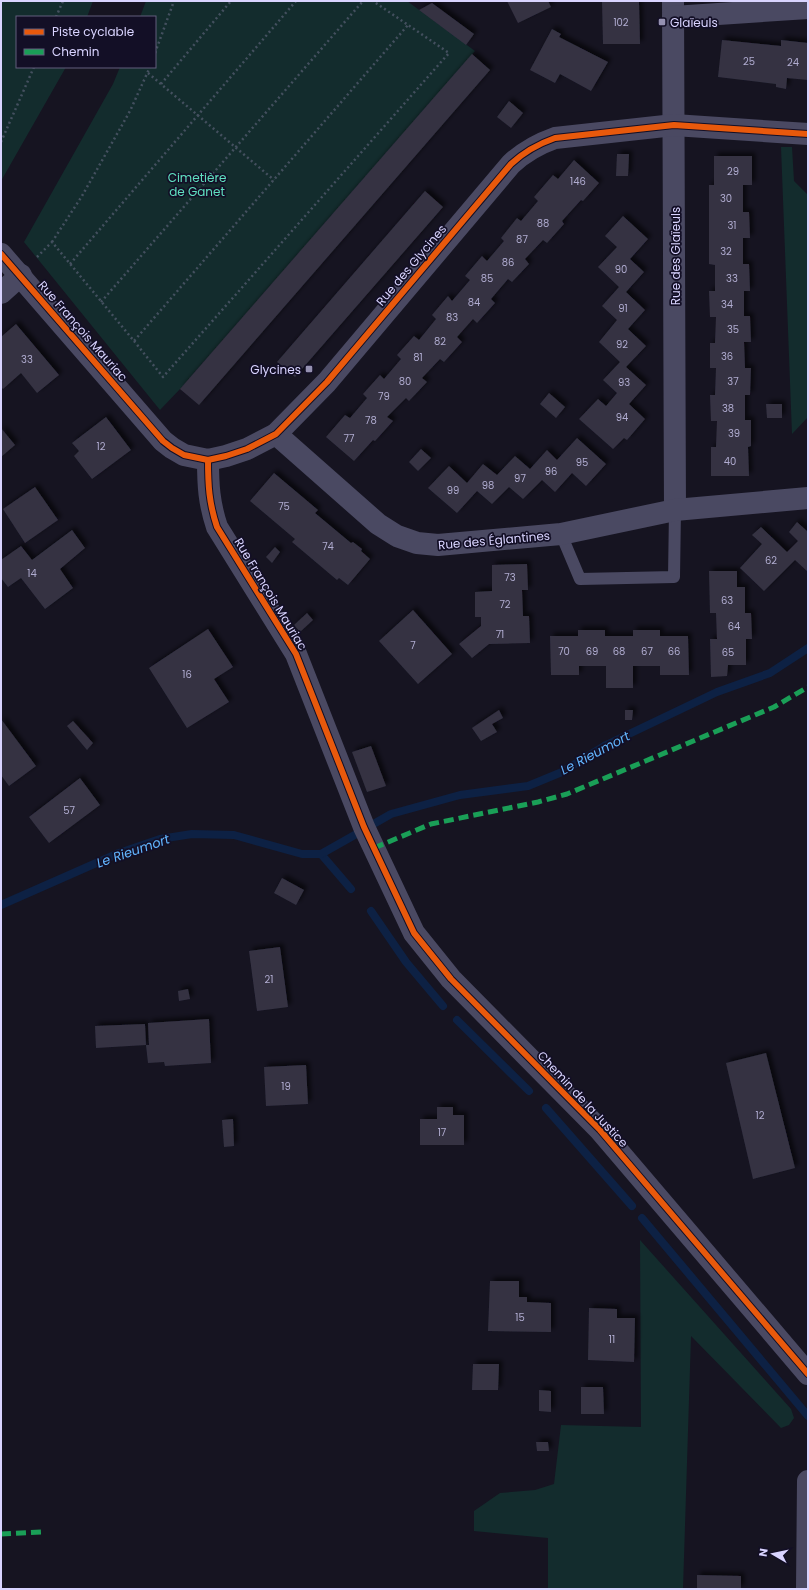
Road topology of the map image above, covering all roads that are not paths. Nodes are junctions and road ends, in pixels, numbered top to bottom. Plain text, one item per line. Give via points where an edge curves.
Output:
1 (808, 8) edge
2 (673, 9) edge
3 (674, 125) junction
4 (808, 134) edge
5 (1, 254) edge
6 (20, 275) junction
7 (1, 293) edge
8 (276, 434) junction
9 (184, 455) joint
10 (208, 460) junction
11 (808, 498) edge
12 (675, 510) junction
13 (561, 534) junction
14 (364, 827) joint
15 (808, 1374) edge
16 (808, 1481) edge
17 (807, 1589) edge

1 - 2 street
2 - 3 street, Rue des Glaïeuls
3 - 4 street, Rue des Glycines
3 - 8 street, Rue des Glycines via 555,138 524,152 511,164 327,382
3 - 12 street, Rue des Glaïeuls
5 - 6 street, Rue François Mauriac
6 - 7 street
6 - 9 street, Rue François Mauriac via 163,441
8 - 10 street, Rue des Glycines via 247,449
8 - 13 street, Rue des Églantines via 378,524 397,536 438,545
9 - 10 street, Rue des Glycines
10 - 14 street, Rue François Mauriac via 210,507 217,527 296,654
11 - 12 street, Rue des Églantines
12 - 13 street, Rue des Églantines
12 - 13 lane via 674,577 580,579
14 - 15 street, Chemin de la Justice via 414,933 451,979 600,1130
16 - 17 street

